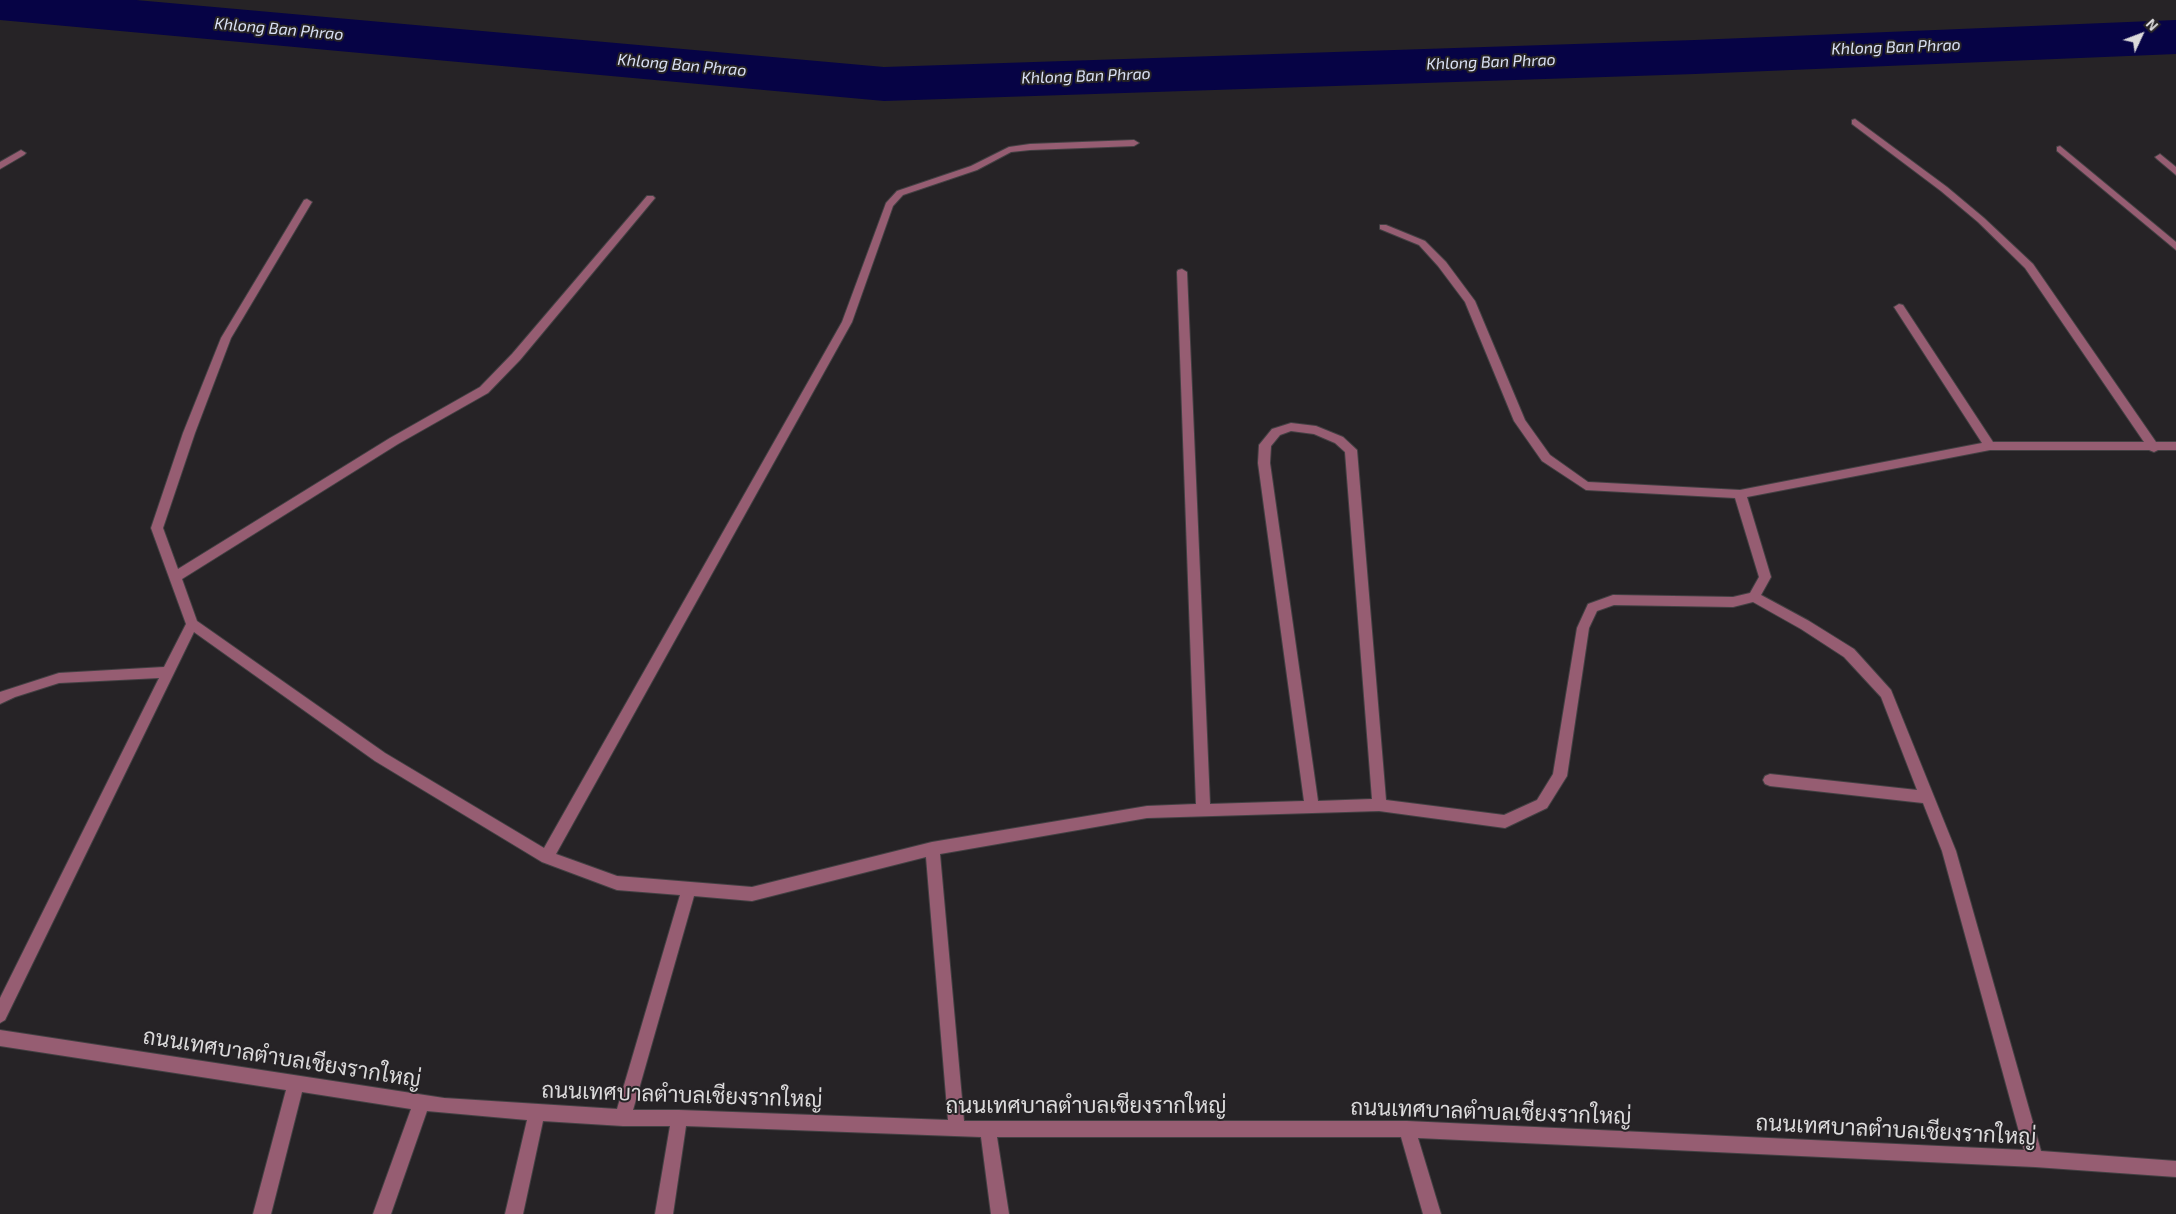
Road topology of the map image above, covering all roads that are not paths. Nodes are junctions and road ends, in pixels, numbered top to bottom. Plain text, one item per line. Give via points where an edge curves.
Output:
1 (1855, 122) dead end
2 (1134, 143) dead end
3 (2060, 150) dead end
4 (21, 153) dead end
5 (2160, 157) dead end
6 (0, 166) edge
7 (2176, 172) edge
8 (650, 198) dead end
9 (307, 202) dead end
10 (1383, 227) dead end
11 (2176, 248) edge
12 (1182, 272) dead end
13 (1899, 307) dead end
14 (1990, 446) junction
15 (2176, 446) edge
16 (2154, 448) junction
17 (1740, 494) junction
18 (175, 577) junction
19 (1754, 597) junction
20 (192, 624) junction
21 (169, 672) junction
22 (0, 698) edge
23 (1770, 780) dead end
24 (1927, 797) junction
25 (1379, 805) junction
26 (1312, 806) junction
27 (1203, 810) junction
28 (932, 849) junction
29 (547, 858) junction
30 (689, 889) junction
31 (0, 1015) edge
32 (0, 1038) edge
33 (296, 1083) junction
34 (422, 1102) junction
35 (537, 1112) junction
36 (623, 1118) junction
37 (680, 1118) junction
38 (957, 1129) junction
39 (988, 1129) junction
40 (1407, 1129) junction
41 (2035, 1159) junction
42 (2176, 1169) edge
43 (262, 1214) edge
44 (382, 1214) edge
45 (514, 1214) edge
46 (664, 1214) edge
47 (1000, 1214) edge
48 (1432, 1214) edge

1 - 16 street via 1982,220 2029,266
2 - 29 street via 1009,150 974,168 900,193 889,205 847,322
3 - 11 street
4 - 6 street
5 - 7 street
8 - 18 street via 516,358 484,390 394,441
9 - 18 street via 226,338 189,433 157,528
10 - 17 street via 1422,243 1470,301 1520,421 1546,458 1586,486
12 - 27 street
13 - 14 street
14 - 16 street
14 - 17 street
15 - 16 street
17 - 19 street via 1765,577
18 - 20 street
19 - 24 street via 1849,652 1886,694
19 - 25 street via 1733,602 1613,600 1592,608 1583,628 1560,776 1542,804 1504,822
20 - 21 street
20 - 29 street via 380,757
21 - 22 street via 59,678
21 - 31 street
23 - 24 street
24 - 41 street via 1949,851
25 - 26 street
25 - 26 street via 1351,450 1339,440 1316,430 1291,427 1276,432 1265,445 1264,463
26 - 27 street
27 - 28 street via 1148,812
28 - 30 street via 752,894
28 - 38 street
29 - 30 street via 617,882
30 - 36 street
32 - 33 street, ถนนเทศบาลตำบลเชียงรากใหญ่
33 - 34 street, ถนนเทศบาลตำบลเชียงรากใหญ่
33 - 43 street
34 - 35 street, ถนนเทศบาลตำบลเชียงรากใหญ่
34 - 44 street
35 - 36 street, ถนนเทศบาลตำบลเชียงรากใหญ่
35 - 45 street
36 - 37 street, ถนนเทศบาลตำบลเชียงรากใหญ่
37 - 38 street, ถนนเทศบาลตำบลเชียงรากใหญ่
37 - 46 street
38 - 39 street, ถนนเทศบาลตำบลเชียงรากใหญ่
39 - 40 street, ถนนเทศบาลตำบลเชียงรากใหญ่
39 - 47 street
40 - 41 street, ถนนเทศบาลตำบลเชียงรากใหญ่
40 - 48 street
41 - 42 street, ถนนเทศบาลตำบลเชียงรากใหญ่

